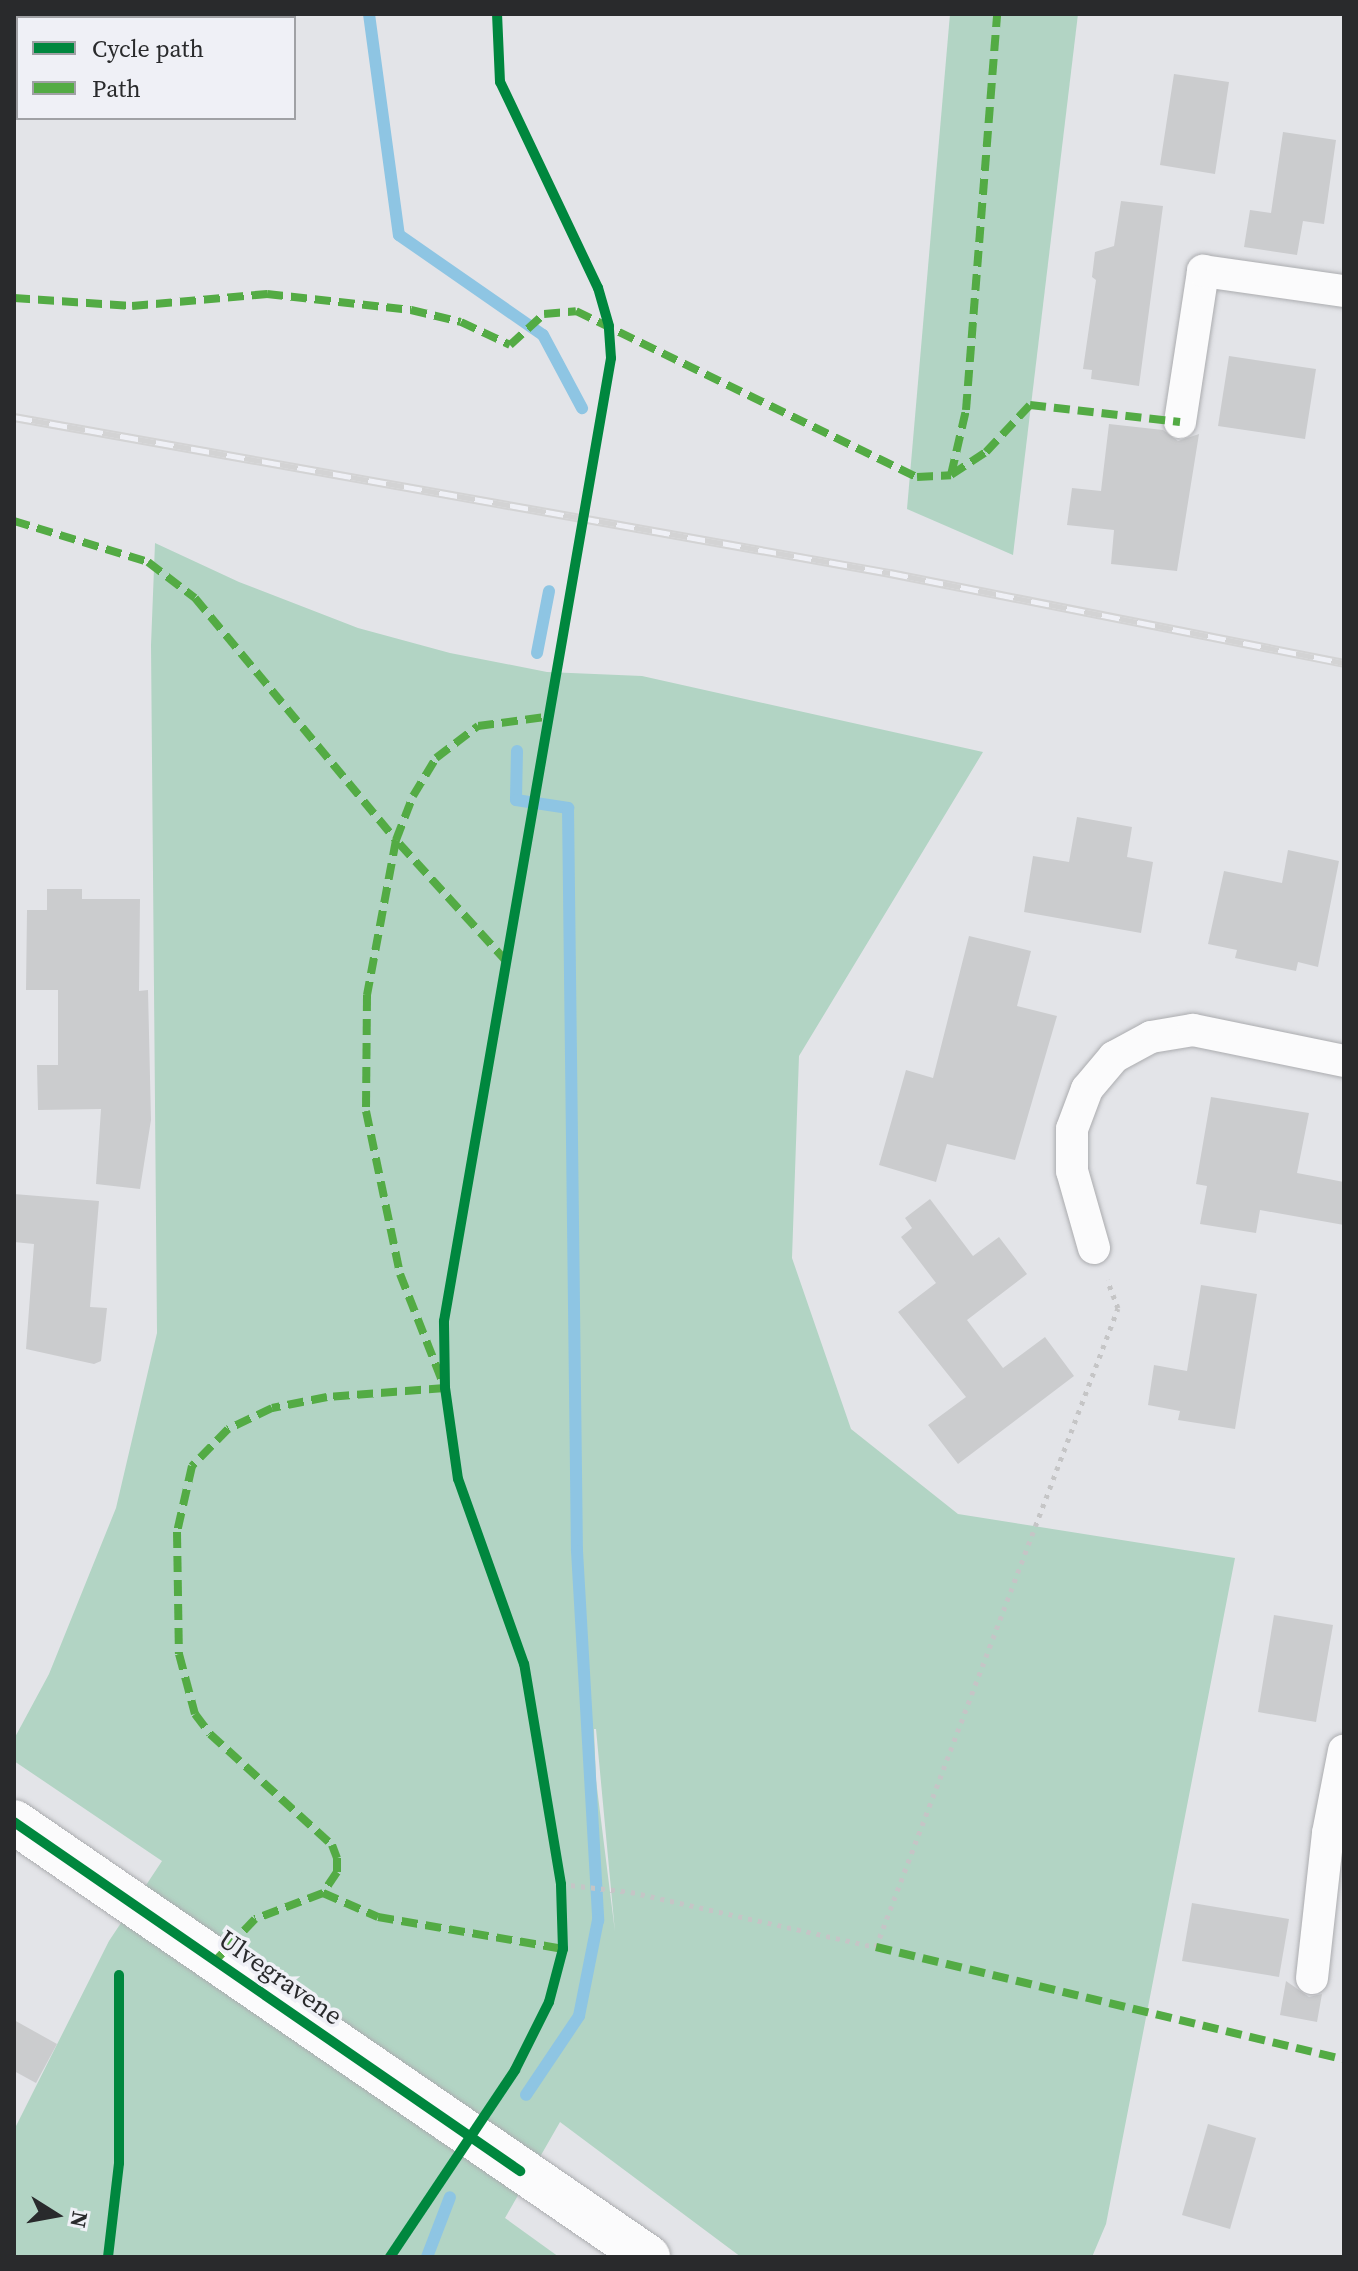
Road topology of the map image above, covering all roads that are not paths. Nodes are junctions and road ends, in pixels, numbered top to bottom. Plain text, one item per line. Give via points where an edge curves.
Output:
1 (1344, 291) edge
2 (1180, 422) dead end
3 (1344, 1061) edge
4 (1094, 1248) road end
5 (1344, 1751) edge
6 (14, 1822) edge
7 (1312, 1978) dead end
8 (648, 2257) edge

1 - 2 street via 1203,271
3 - 4 street via 1193,1030 1151,1037 1114,1057 1087,1089 1072,1129 1072,1171
5 - 7 street via 1328,1833
6 - 8 street, Ulvegravene

